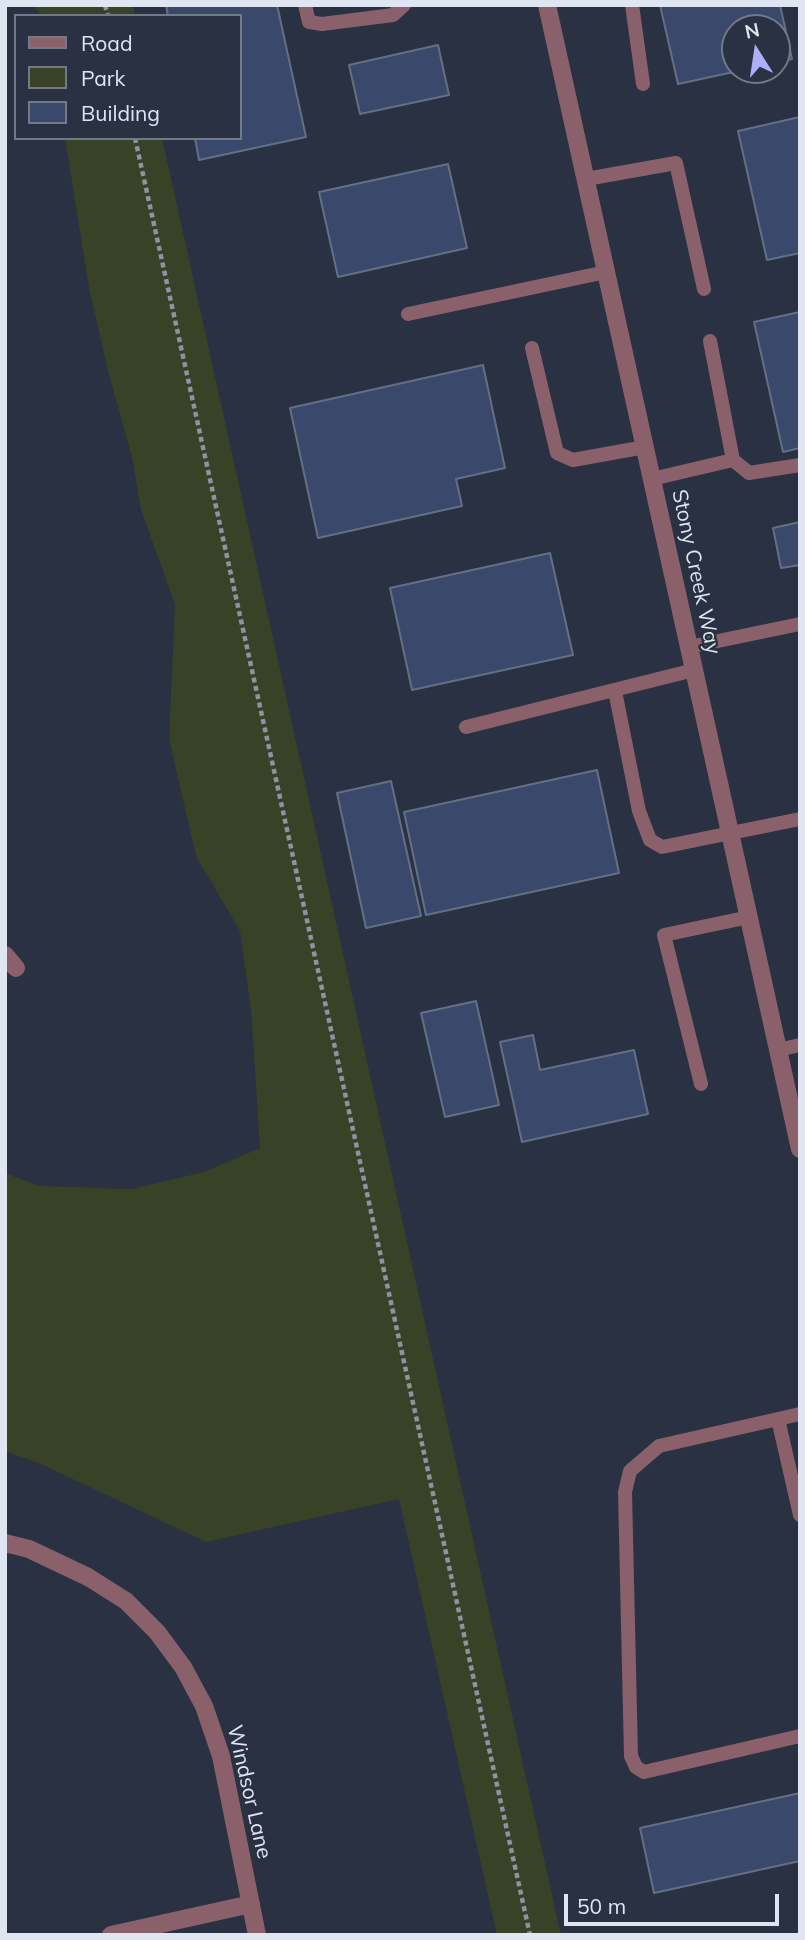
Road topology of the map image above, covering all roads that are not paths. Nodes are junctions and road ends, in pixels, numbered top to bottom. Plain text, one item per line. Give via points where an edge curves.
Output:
1 (305, 5) edge
2 (404, 5) edge
3 (547, 5) edge
4 (632, 5) edge
5 (643, 84) dead end
6 (586, 179) junction
7 (606, 272) junction
8 (705, 289) dead end
9 (408, 314) dead end
10 (710, 341) dead end
11 (532, 348) dead end
12 (645, 447) junction
13 (733, 460) junction
14 (800, 465) edge
15 (652, 479) junction
16 (800, 624) edge
17 (689, 647) junction
18 (694, 670) junction
19 (615, 691) junction
20 (466, 727) dead end
21 (800, 818) edge
22 (730, 832) junction
23 (749, 917) junction
24 (800, 1045) edge
25 (778, 1050) junction
26 (701, 1084) dead end
27 (800, 1149) edge
28 (800, 1414) edge
29 (778, 1419) junction
30 (800, 1515) edge
31 (5, 1543) edge
32 (800, 1736) edge
33 (251, 1904) junction
34 (111, 1935) edge
35 (257, 1935) edge

1 - 2 lane via 309,22 322,24 393,15
3 - 6 street, Stony Creek Way
4 - 5 lane
6 - 7 street, Stony Creek Way
6 - 8 lane via 676,163
7 - 9 lane
7 - 12 street, Stony Creek Way
10 - 13 lane
11 - 12 lane via 557,453 573,460
12 - 15 street, Stony Creek Way
13 - 14 lane via 749,473
13 - 15 lane
15 - 17 street, Stony Creek Way
16 - 17 lane
17 - 18 street, Stony Creek Way
18 - 19 lane
18 - 22 street, Stony Creek Way
19 - 20 lane
19 - 22 lane via 639,811 650,840 662,847
21 - 22 lane
22 - 23 street, Stony Creek Way
23 - 25 street, Stony Creek Way
23 - 26 lane via 664,935
24 - 25 lane
25 - 27 street, Stony Creek Way
28 - 29 lane
29 - 30 lane
29 - 32 lane via 659,1446 630,1471 625,1492 631,1756 644,1772
31 - 33 street, Windsor Lane via 29,1549 88,1577 126,1601 183,1667 204,1706 221,1756
33 - 34 street
33 - 35 street, Windsor Lane

